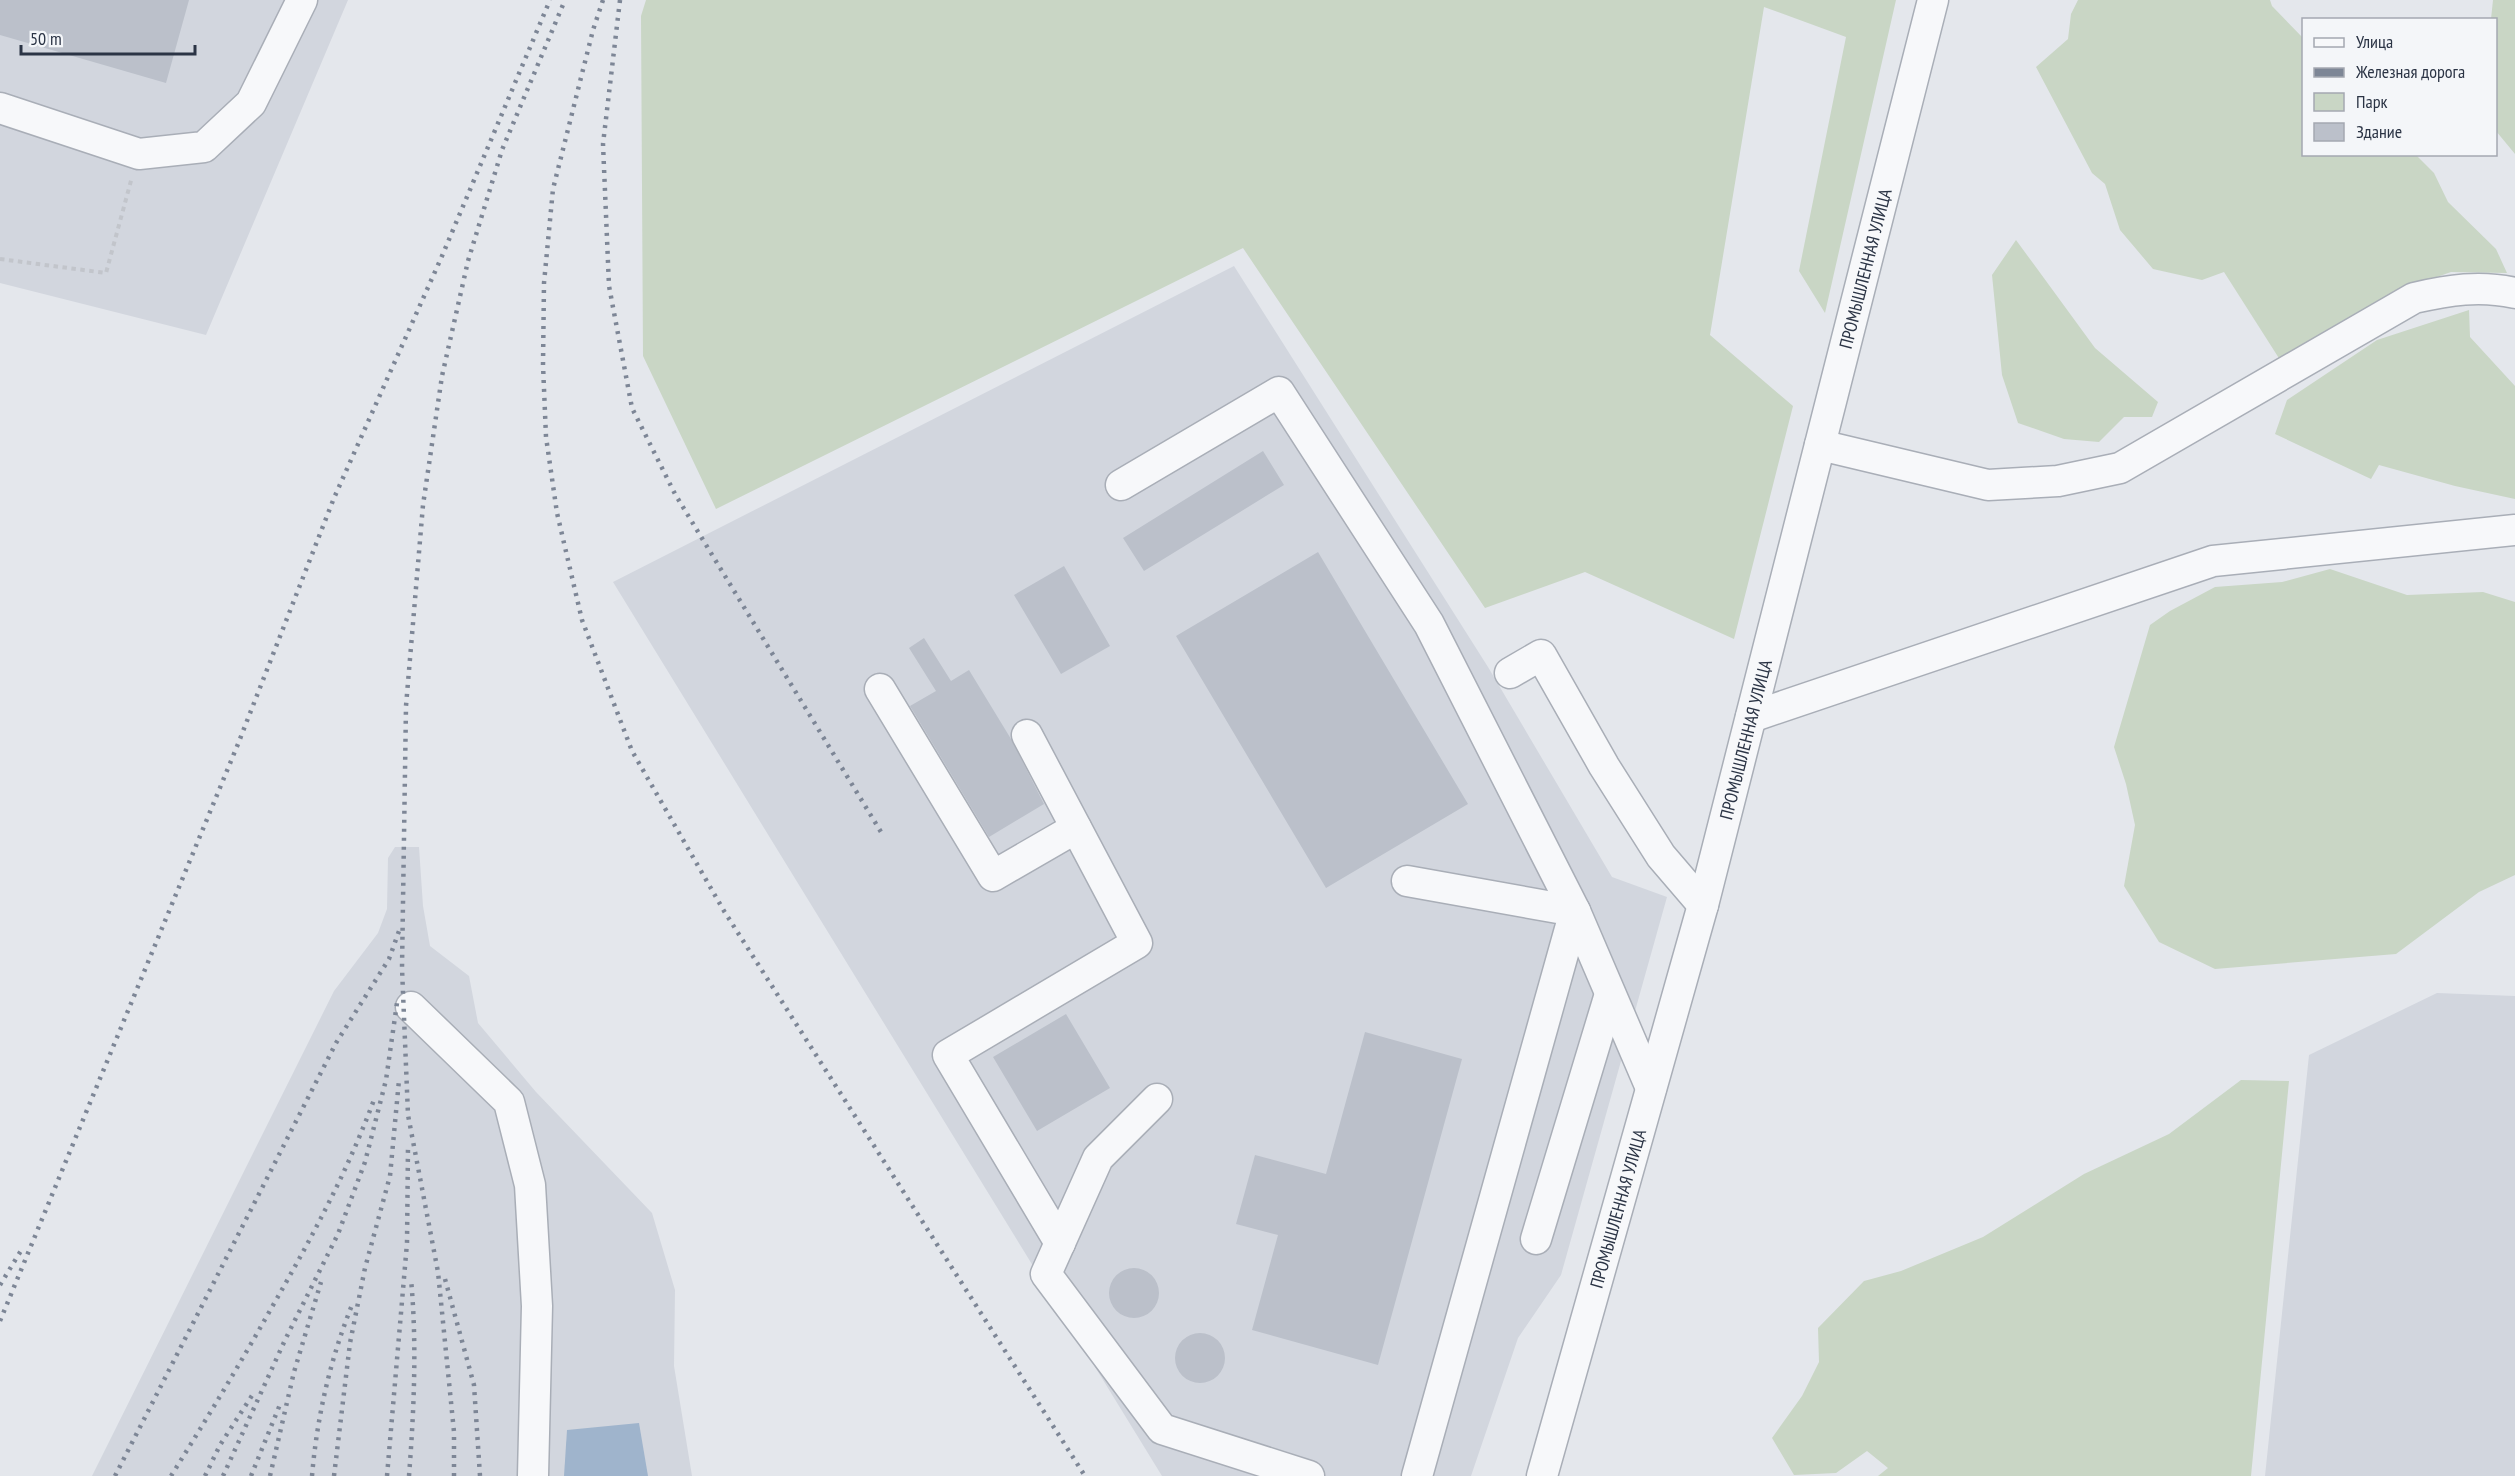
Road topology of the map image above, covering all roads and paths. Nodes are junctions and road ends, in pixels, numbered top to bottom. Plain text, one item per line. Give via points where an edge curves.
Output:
1 (302, 0) edge
2 (1933, 0) edge
3 (0, 108) edge
4 (139, 154) junction
5 (0, 259) edge
6 (2515, 293) edge
7 (1820, 445) junction
8 (1121, 485) dead end
9 (2515, 530) edge
10 (1510, 673) dead end
11 (880, 689) dead end
12 (1751, 717) junction
13 (1027, 735) dead end
14 (1076, 828) junction
15 (1407, 882) dead end
16 (1703, 905) junction
17 (1575, 911) junction
18 (1610, 994) junction
19 (411, 1006) dead end
20 (1651, 1088) junction
21 (1157, 1099) dead end
22 (1536, 1239) dead end
23 (1060, 1243) junction
24 (533, 1476) edge
25 (1309, 1476) edge
26 (1417, 1476) edge
27 (1542, 1476) edge

1 - 4 street via 251,103 236,118 204,147
2 - 7 street, ПРОМЫШЛЕННАЯ УЛИЦА
3 - 4 street
4 - 5 path via 106,273
6 - 7 street via 2495,288 2454,289 2414,298 2120,468 2058,481 1988,485
7 - 12 street, ПРОМЫШЛЕННАЯ УЛИЦА
8 - 17 street via 1279,392 1429,624
9 - 12 street via 2213,561
10 - 16 street via 1542,655 1604,766 1661,856
11 - 14 street via 993,876
12 - 16 street, ПРОМЫШЛЕННАЯ УЛИЦА
13 - 14 street
14 - 23 street via 1137,943 948,1055
15 - 17 street
16 - 20 street, ПРОМЫШЛЕННАЯ УЛИЦА
17 - 18 street
17 - 26 street
18 - 20 street
18 - 22 street
19 - 24 street via 509,1102 530,1185 537,1306
20 - 27 street, ПРОМЫШЛЕННАЯ УЛИЦА
21 - 23 street via 1098,1158
23 - 25 street via 1046,1274 1162,1429

